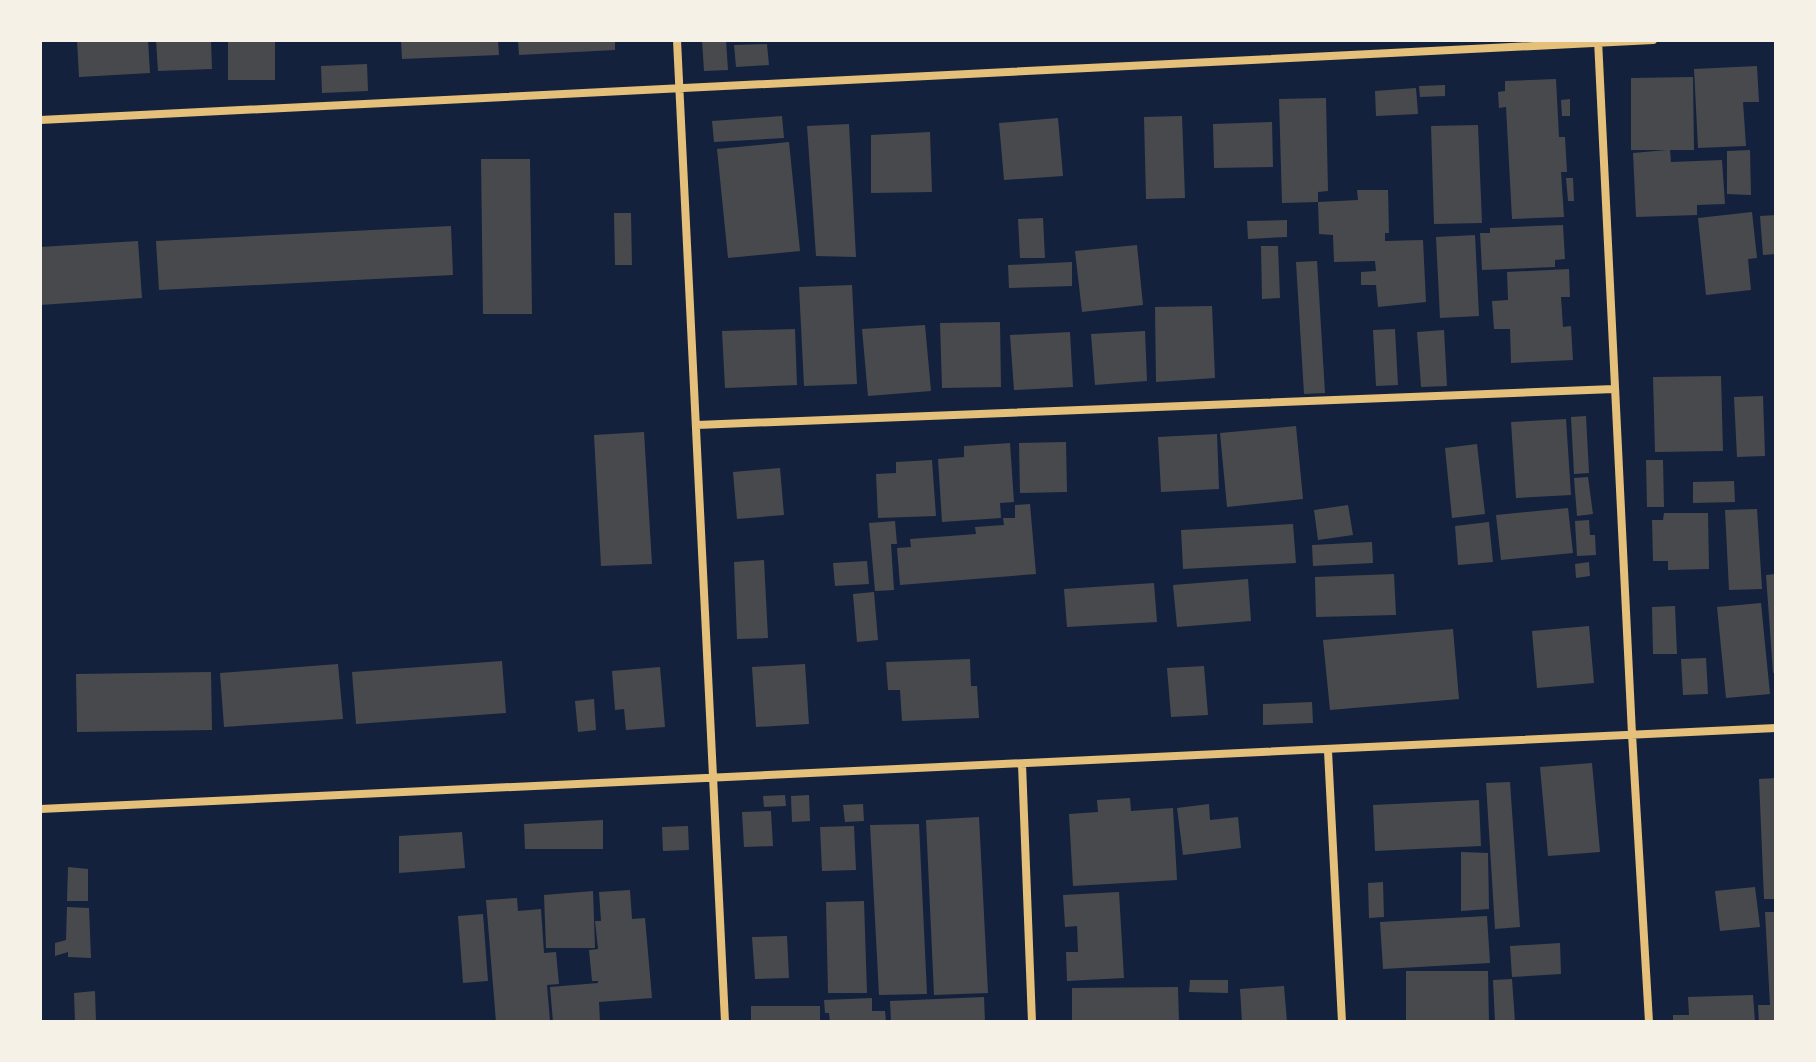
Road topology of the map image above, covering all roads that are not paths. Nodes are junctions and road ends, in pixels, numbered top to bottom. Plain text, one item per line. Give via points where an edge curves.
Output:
1 (677, 40) edge
2 (1653, 40) edge
3 (1598, 41) edge
4 (679, 87) junction
5 (40, 120) edge
6 (1614, 389) junction
7 (697, 425) junction
8 (1776, 728) edge
9 (1632, 734) junction
10 (1328, 751) junction
11 (1022, 764) junction
12 (713, 776) junction
13 (40, 809) edge
14 (725, 1022) edge
15 (1032, 1022) edge
16 (1342, 1022) edge
17 (1649, 1022) edge

1 - 4 street
2 - 3 street
3 - 4 street
3 - 6 street
4 - 5 street
4 - 7 street
6 - 7 street
6 - 9 street
7 - 12 street
8 - 9 street
9 - 10 street
9 - 17 street
10 - 11 street
10 - 16 street
11 - 12 street
11 - 15 street
12 - 13 street
12 - 14 street

